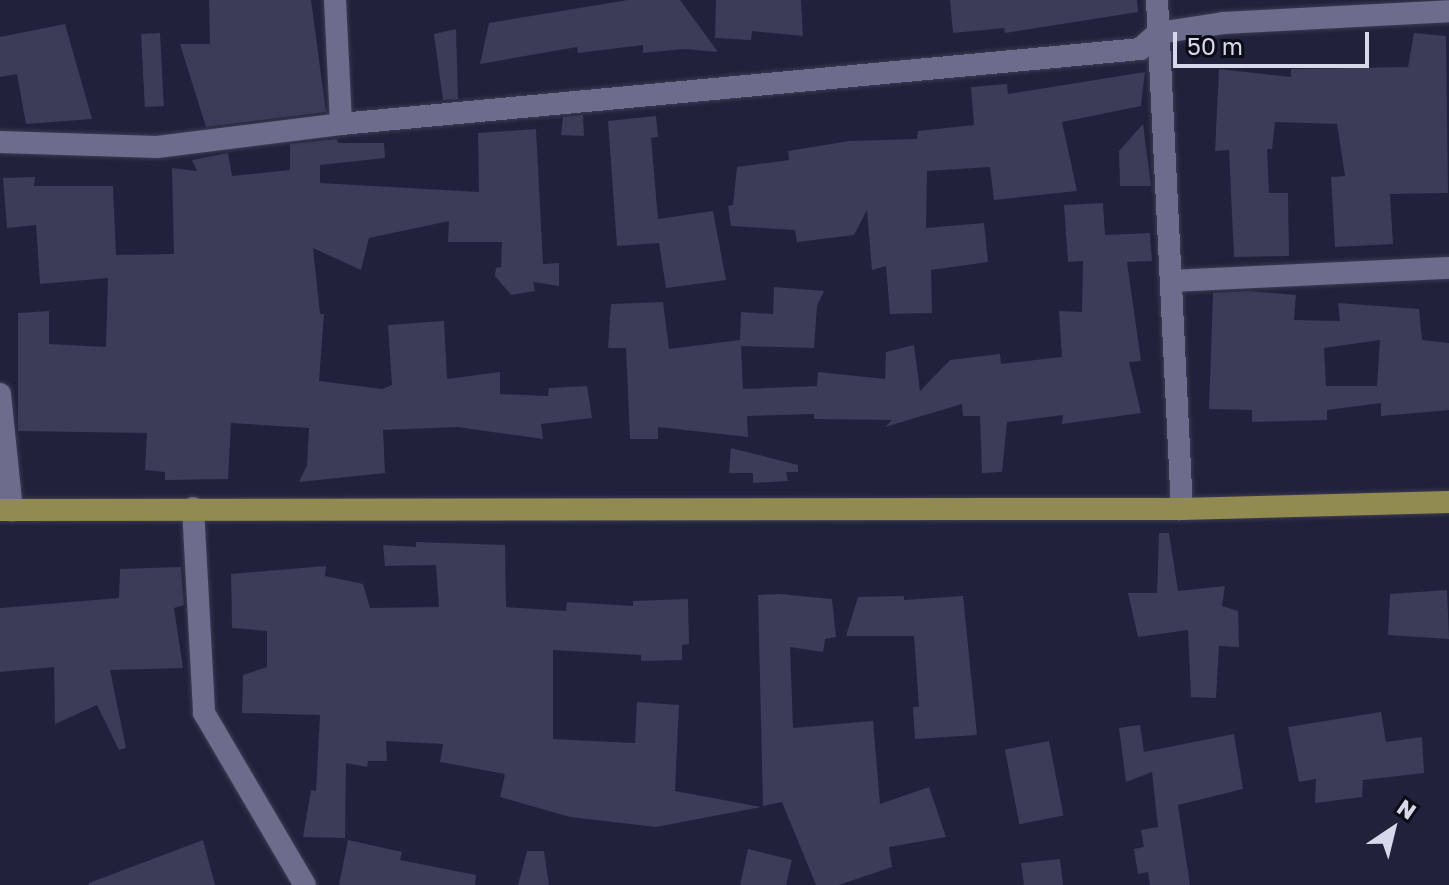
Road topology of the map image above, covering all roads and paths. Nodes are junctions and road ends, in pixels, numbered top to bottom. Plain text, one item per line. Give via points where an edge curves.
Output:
1 (335, 0) edge
2 (1157, 0) edge
3 (1449, 11) edge
4 (1158, 33) junction
5 (341, 124) junction
6 (0, 142) edge
7 (1449, 268) edge
8 (1171, 281) junction
9 (0, 394) edge
10 (1449, 502) edge
11 (193, 508) junction
12 (1182, 509) junction
13 (6, 510) edge
14 (305, 885) edge

1 - 5 street
2 - 4 street
3 - 4 street via 1223,23
4 - 5 street via 1140,49
4 - 8 street
5 - 6 street via 157,147
7 - 8 street
8 - 12 street
9 - 13 street
10 - 12 main road
11 - 12 main road
11 - 13 main road
11 - 14 street via 204,713

